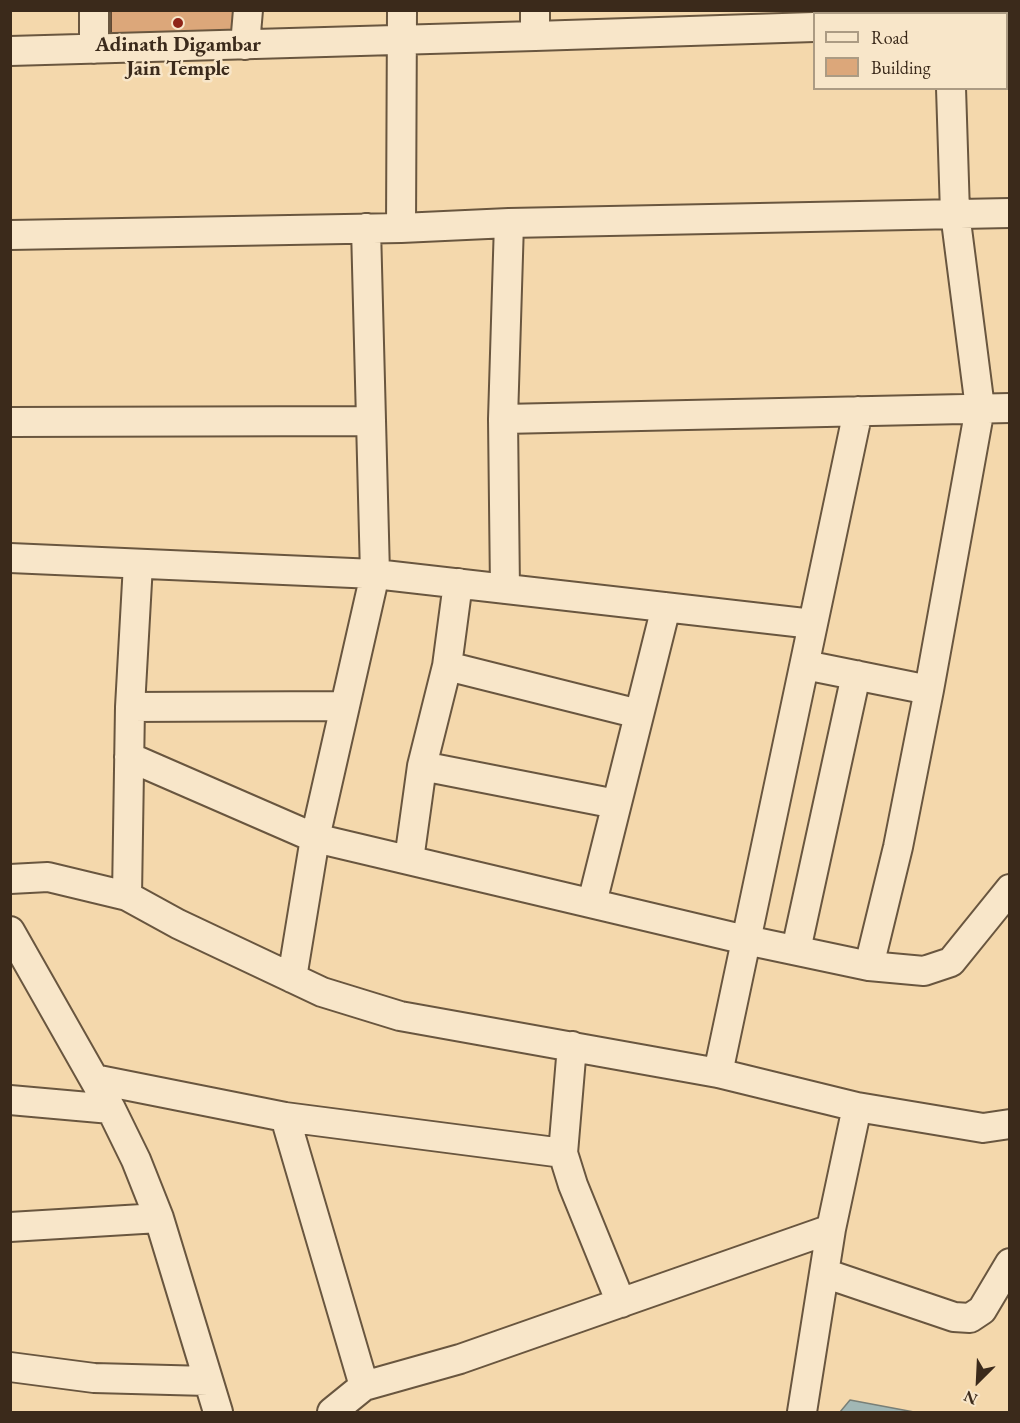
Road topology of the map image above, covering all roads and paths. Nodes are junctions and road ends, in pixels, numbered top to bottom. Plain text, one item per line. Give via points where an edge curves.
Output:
1 (94, 10) edge
2 (248, 10) edge
3 (402, 10) edge
4 (779, 20) edge
5 (671, 21) edge
6 (535, 23) edge
7 (813, 27) edge
8 (402, 41) junction
9 (245, 45) junction
10 (94, 49) junction
11 (10, 51) edge
12 (951, 90) edge
13 (955, 213) junction
14 (1010, 213) edge
15 (509, 223) junction
16 (366, 228) junction
17 (401, 228) junction
18 (10, 235) edge
19 (980, 408) junction
20 (1010, 408) edge
21 (858, 411) junction
22 (502, 419) junction
23 (371, 421) junction
24 (10, 422) edge
25 (10, 558) edge
26 (138, 564) junction
27 (375, 574) junction
28 (458, 584) junction
29 (505, 589) junction
30 (666, 607) junction
31 (813, 624) junction
32 (805, 665) junction
33 (447, 666) junction
34 (856, 675) junction
35 (929, 690) junction
36 (345, 706) junction
37 (130, 707) junction
38 (639, 714) junction
39 (129, 757) junction
40 (422, 766) junction
41 (616, 804) junction
42 (315, 838) junction
43 (409, 860) junction
44 (10, 879) edge
45 (1010, 890) edge
46 (126, 896) junction
47 (592, 903) junction
48 (10, 931) edge
49 (746, 940) junction
50 (796, 951) junction
51 (869, 966) junction
52 (292, 978) junction
53 (572, 1046) junction
54 (718, 1073) junction
55 (94, 1079) junction
56 (10, 1100) edge
57 (857, 1107) junction
58 (111, 1109) junction
59 (285, 1117) junction
60 (1010, 1124) edge
61 (563, 1153) junction
62 (159, 1218) junction
63 (10, 1227) edge
64 (831, 1229) junction
65 (1010, 1263) edge
66 (824, 1273) junction
67 (621, 1303) junction
68 (10, 1367) edge
69 (208, 1381) junction
70 (364, 1386) junction
71 (218, 1413) edge
72 (332, 1413) edge
73 (802, 1413) edge

1 - 10 street
2 - 9 street
3 - 8 street
4 - 5 street
4 - 7 street
5 - 6 street
6 - 8 street
8 - 9 street
8 - 17 street
9 - 10 street
10 - 11 street
12 - 13 street
13 - 14 street
13 - 15 street
13 - 19 street
15 - 17 street
15 - 22 street
16 - 17 street
16 - 18 street
16 - 23 street
19 - 20 street
19 - 21 street
19 - 35 street
21 - 22 street
21 - 31 street
22 - 29 street
23 - 24 street
23 - 27 street
25 - 26 street
26 - 27 street
26 - 37 street
27 - 28 street
27 - 36 street
28 - 29 street
28 - 33 street
29 - 30 street
30 - 31 street
30 - 38 street
31 - 32 street
32 - 34 street
32 - 49 street
33 - 38 street
33 - 40 street
34 - 35 street
34 - 50 street
35 - 51 street via 898,847
36 - 37 street
36 - 42 street
37 - 39 street
38 - 41 street
39 - 42 street
39 - 46 street
40 - 41 street
40 - 43 street
41 - 47 street
42 - 43 street
42 - 52 street
43 - 47 street
44 - 46 street via 48,877
45 - 51 street via 951,962 924,971
46 - 52 street
47 - 49 street
48 - 55 street
49 - 50 street
49 - 54 street
50 - 51 street
52 - 53 street via 322,992 400,1016
53 - 54 street
53 - 61 street
54 - 57 street
55 - 58 street
55 - 59 street
56 - 58 street
57 - 60 street via 983,1128
57 - 64 street
58 - 62 street
59 - 61 street
59 - 70 street
61 - 67 street
62 - 63 street
62 - 69 street
64 - 66 street
64 - 67 street
65 - 66 street via 982,1310 969,1318 954,1317
66 - 73 street
67 - 70 street via 460,1359
68 - 69 street via 94,1378
69 - 71 street
70 - 72 street

